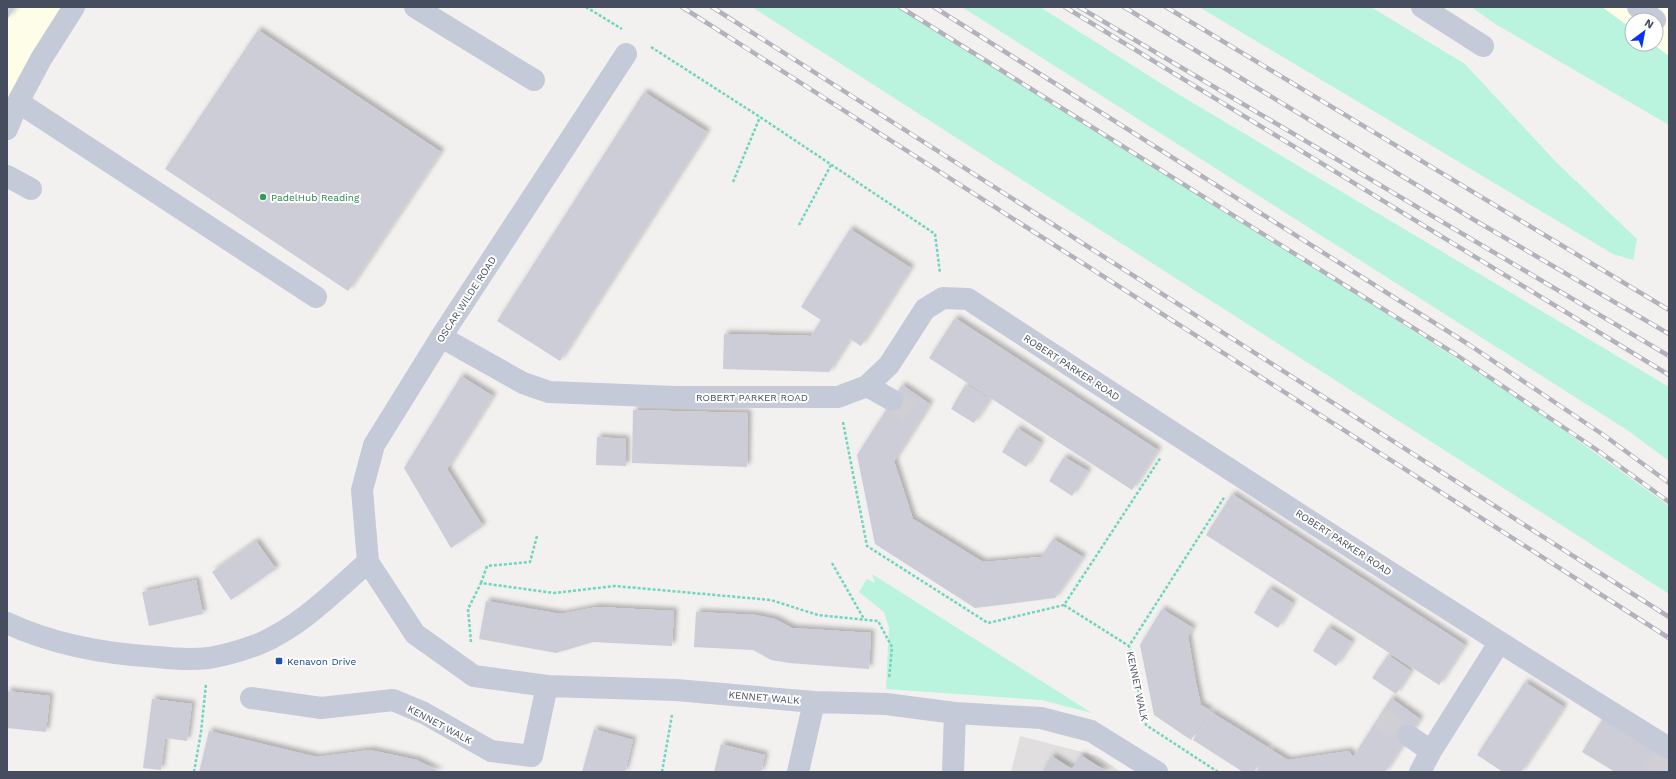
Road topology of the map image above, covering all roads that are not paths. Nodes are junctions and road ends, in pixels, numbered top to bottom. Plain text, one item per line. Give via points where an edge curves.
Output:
1 (74, 7) edge
2 (415, 7) edge
3 (1422, 7) edge
4 (1483, 46) dead end
5 (626, 54) dead end
6 (534, 80) dead end
7 (18, 102) junction
8 (7, 129) edge
9 (7, 176) edge
10 (31, 189) dead end
11 (316, 297) dead end
12 (441, 337) junction
13 (867, 386) junction
14 (892, 400) tunnel mouth
15 (368, 562) junction
16 (7, 623) edge
17 (1499, 643) junction
18 (547, 686) junction
19 (251, 698) dead end
20 (814, 702) junction
21 (955, 713) junction
22 (1409, 736) tunnel mouth
23 (1667, 750) edge
24 (1431, 751) junction
25 (798, 772) edge
26 (953, 772) edge
27 (1157, 772) edge
28 (1420, 772) edge

1 - 7 street via 41,59
2 - 6 street
3 - 4 street
5 - 12 street, OSCAR WILDE ROAD
7 - 8 street
7 - 11 street
9 - 10 street
12 - 13 street, ROBERT PARKER ROAD via 523,383 549,392 838,397
12 - 15 street, OSCAR WILDE ROAD via 374,445 362,490
13 - 14 street
13 - 17 street, ROBERT PARKER ROAD via 889,365 924,309 943,298 968,299
15 - 16 street via 306,615 280,633 258,644 208,658 178,659 107,652 74,646
15 - 18 street, KENNET WALK via 415,634 474,676
17 - 23 street, ROBERT PARKER ROAD
17 - 24 street
18 - 19 street, KENNET WALK via 532,756 491,751 393,700 321,708
18 - 20 street, KENNET WALK via 676,690
20 - 21 street, KENNET WALK via 886,704
20 - 25 street, KENNET WALK
21 - 26 street
21 - 27 street, KENNET WALK via 1041,718 1091,731
22 - 24 street
24 - 28 street

